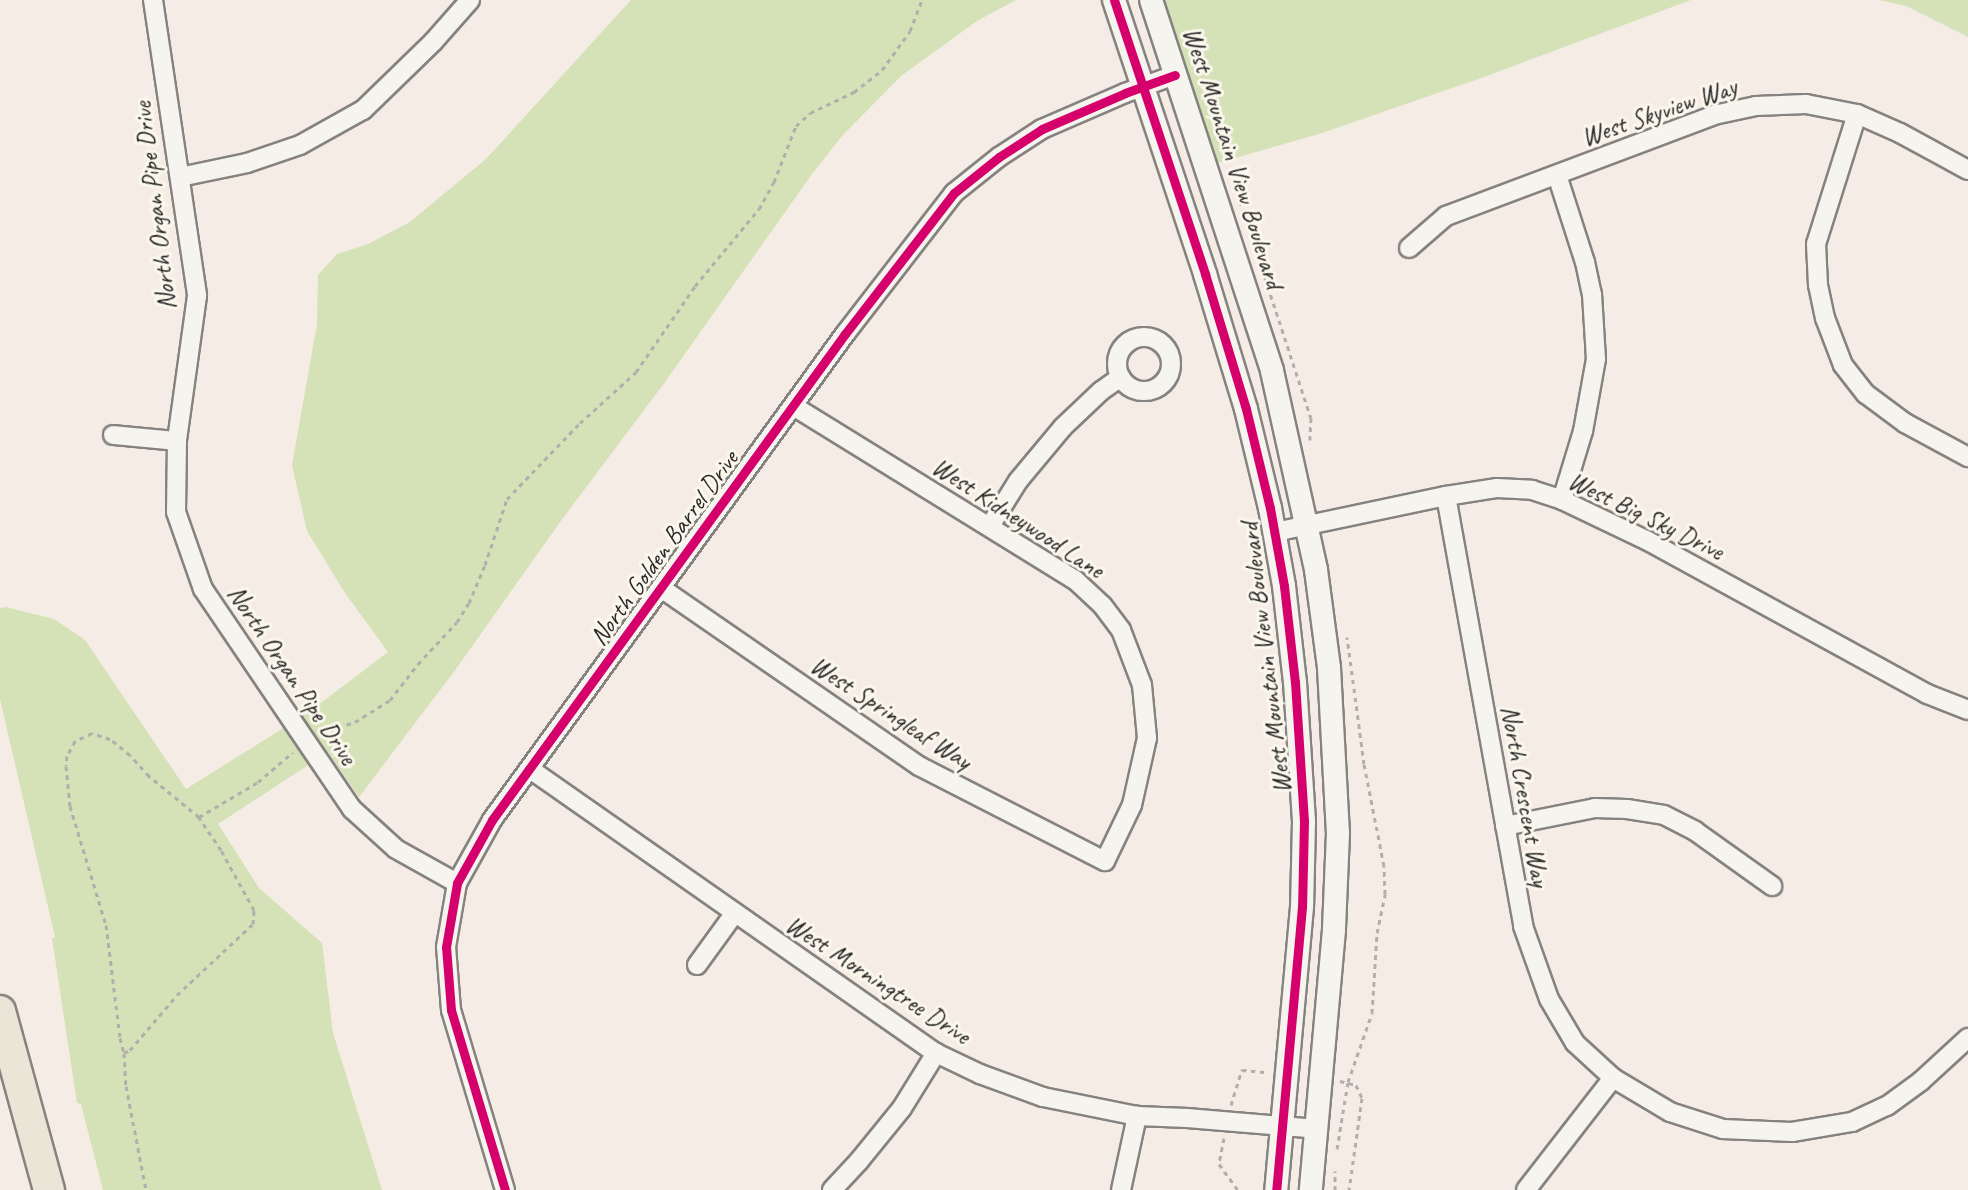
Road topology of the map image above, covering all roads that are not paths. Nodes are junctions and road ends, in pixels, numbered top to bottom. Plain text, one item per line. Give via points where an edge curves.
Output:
1 (153, 0) edge
2 (470, 0) edge
3 (1114, 0) edge
4 (1151, 0) edge
5 (1175, 75) junction
6 (1142, 87) junction
7 (1857, 114) junction
8 (1968, 170) edge
9 (1557, 175) junction
10 (180, 177) junction
11 (1409, 248) dead end
12 (1121, 377) dead end
13 (793, 406) junction
14 (112, 435) dead end
15 (177, 441) junction
16 (1968, 457) edge
17 (1446, 496) junction
18 (1562, 500) junction
19 (990, 526) junction
20 (1307, 526) junction
21 (1275, 532) junction
22 (661, 588) junction
23 (1968, 710) edge
24 (530, 769) junction
25 (1505, 826) junction
26 (1106, 861) joint
27 (457, 883) junction
28 (1772, 886) dead end
29 (734, 914) junction
30 (697, 965) dead end
31 (0, 1011) edge
32 (1968, 1038) edge
33 (936, 1053) junction
34 (1613, 1078) junction
35 (1137, 1116) junction
36 (1282, 1128) junction
37 (1317, 1129) junction
38 (49, 1190) edge
39 (505, 1190) edge
40 (832, 1190) edge
41 (1121, 1190) edge
42 (1276, 1190) edge
43 (1311, 1190) edge
44 (1526, 1190) edge

1 - 10 street, North Organ Pipe Drive
2 - 10 street via 363,110 300,145 247,163
3 - 6 street, West Mountain View Boulevard
4 - 5 street, West Mountain View Boulevard
5 - 6 street, North Golden Barrel Drive
5 - 20 street, West Mountain View Boulevard via 1272,371
6 - 13 street, North Golden Barrel Drive via 1042,129 954,193
6 - 21 street, West Mountain View Boulevard via 1246,409
7 - 8 street, West Skyview Way
7 - 9 street, West Skyview Way via 1806,104 1756,106 1714,115
7 - 16 street via 1816,244 1818,285 1826,318 1843,364 1866,394 1905,423
9 - 11 street, West Skyview Way via 1446,216
9 - 18 street via 1586,262 1596,348 1583,430
10 - 15 street, North Organ Pipe Drive via 197,296
12 - 19 street via 1063,427 1018,481
13 - 19 street, West Kidneywood Lane
13 - 22 street, North Golden Barrel Drive
14 - 15 street
15 - 27 street, North Organ Pipe Drive via 176,512 203,589 352,809 396,849
17 - 18 street, West Big Sky Drive via 1497,488 1532,490
17 - 20 street, West Big Sky Drive
17 - 25 street, North Crescent Way
18 - 23 street, West Big Sky Drive via 1648,541 1927,694
19 - 26 street, West Kidneywood Lane via 1075,580 1121,630 1132,656 1142,685 1147,738 1132,805
20 - 21 street, West Big Sky Drive
20 - 37 street, West Mountain View Boulevard via 1329,668 1338,833
21 - 36 street, West Mountain View Boulevard via 1295,682 1304,821 1302,907
22 - 24 street, North Golden Barrel Drive
22 - 26 street, West Springleaf Way via 919,766
24 - 27 street, North Golden Barrel Drive via 492,820
24 - 29 street, West Morningtree Drive
25 - 28 street via 1595,808 1664,815 1695,831
25 - 34 street, North Crescent Way via 1523,926 1549,999 1575,1043
27 - 39 street, North Golden Barrel Drive via 446,947 451,1010
29 - 30 street
29 - 33 street, West Morningtree Drive
31 - 38 highway
32 - 34 street, North Crescent Way via 1887,1106 1852,1122 1792,1132 1723,1129 1670,1112
33 - 35 street, West Morningtree Drive via 1043,1097
33 - 40 street via 902,1107
34 - 44 street
35 - 36 street, West Morningtree Drive
35 - 41 street
36 - 37 street, West Morningtree Drive
36 - 42 street, West Mountain View Boulevard
37 - 43 street, West Mountain View Boulevard

